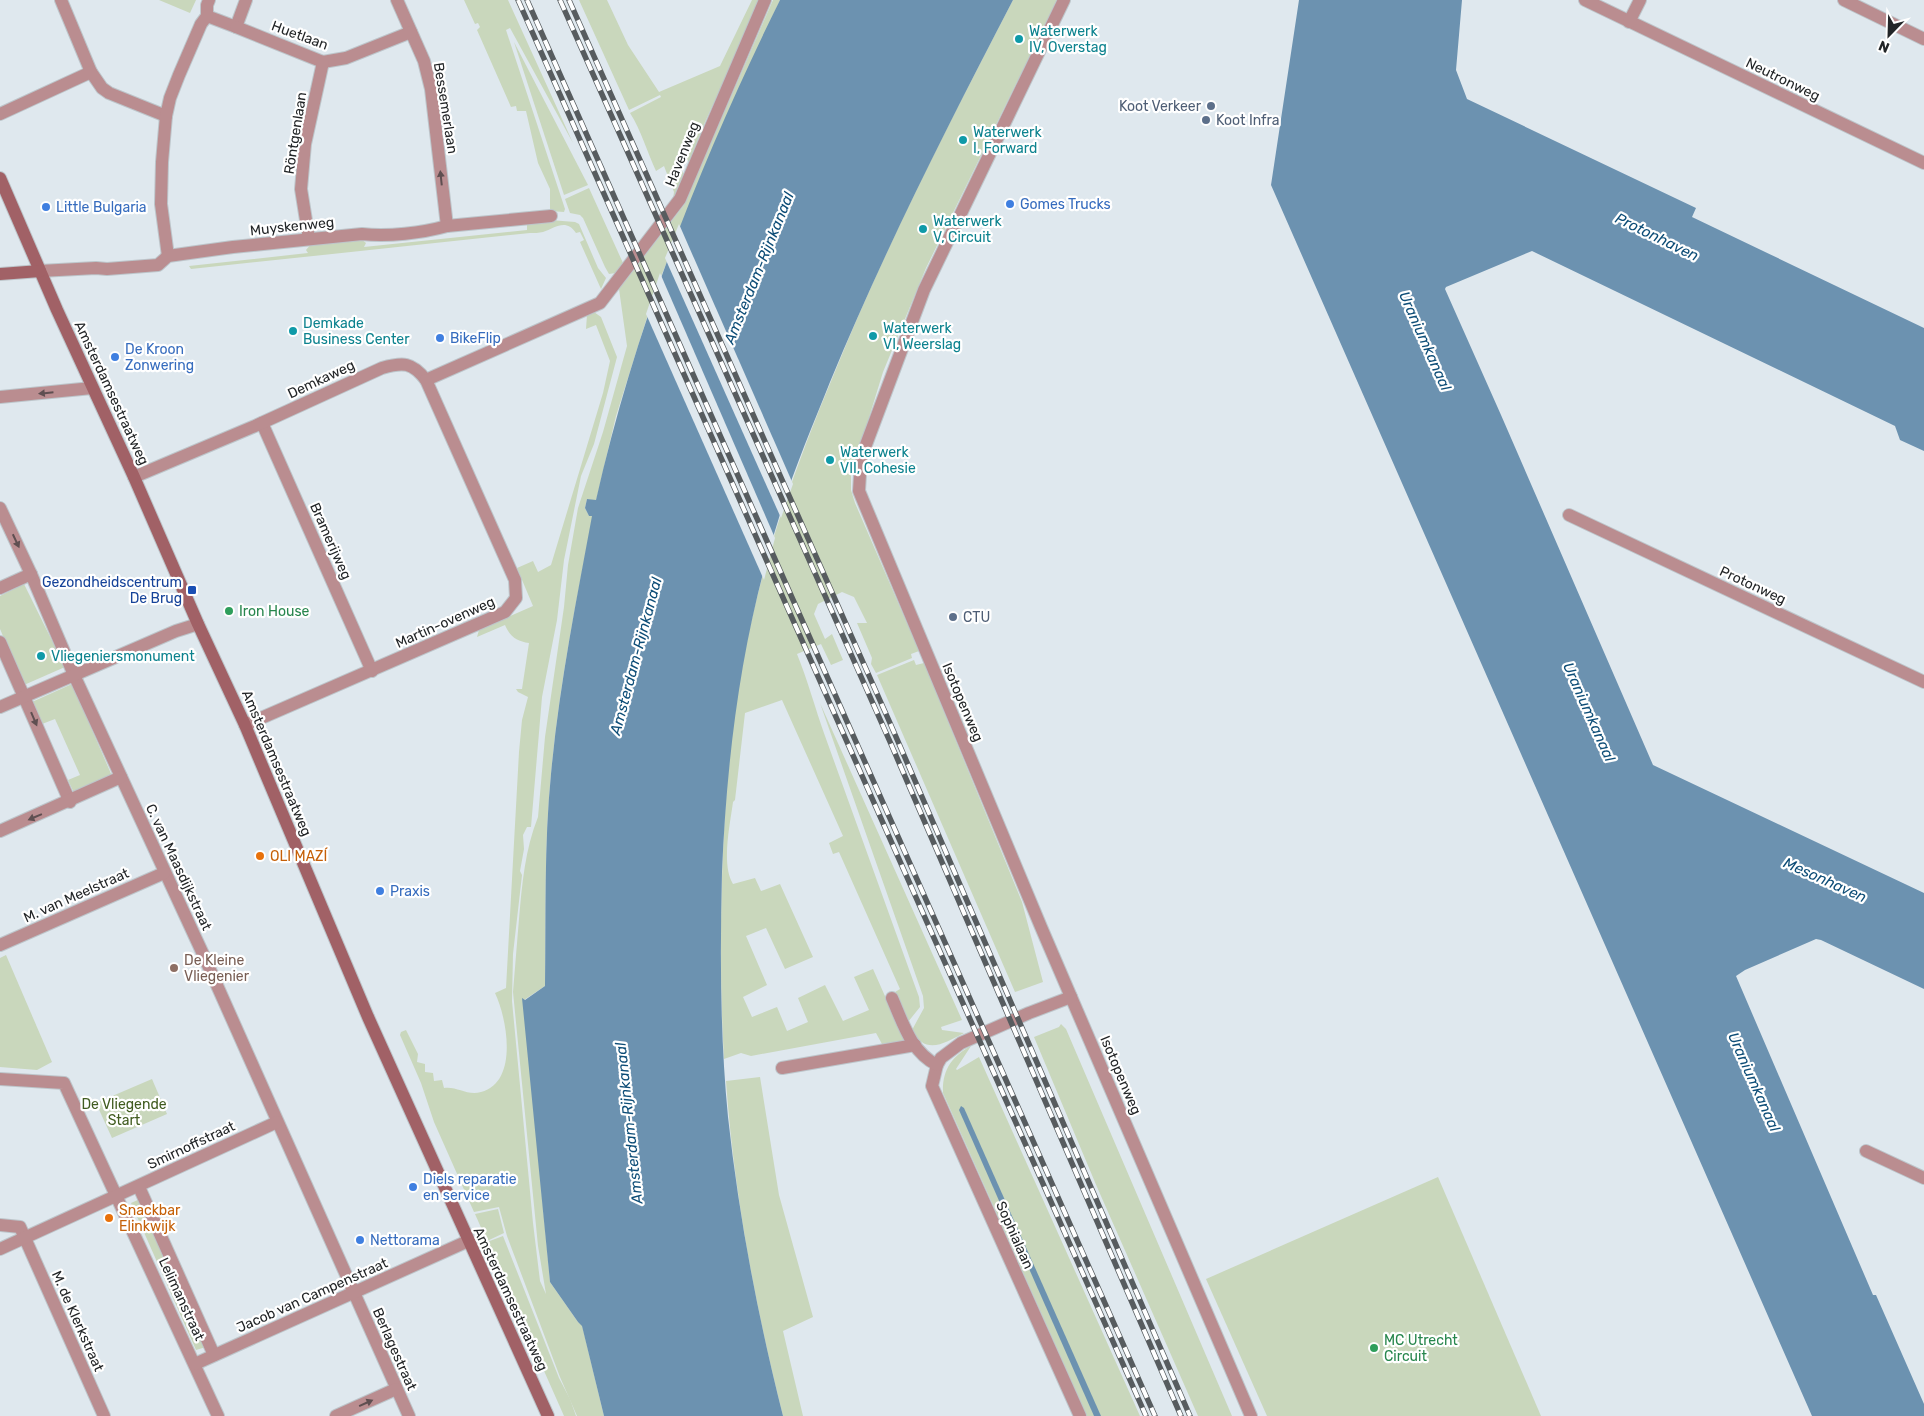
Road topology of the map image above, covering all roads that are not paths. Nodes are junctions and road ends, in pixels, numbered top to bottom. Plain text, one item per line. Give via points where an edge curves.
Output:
1 (61, 0) edge
2 (209, 0) edge
3 (246, 0) edge
4 (397, 0) edge
5 (765, 0) edge
6 (1064, 0) edge
7 (1585, 0) edge
8 (1640, 0) edge
9 (1844, 0) edge
10 (207, 16) junction
11 (1629, 22) junction
12 (236, 27) junction
13 (411, 32) junction
14 (1924, 38) edge
15 (323, 62) junction
16 (91, 72) junction
17 (0, 114) edge
18 (166, 116) junction
19 (1924, 163) edge
20 (0, 178) edge
21 (551, 216) dead end
22 (447, 226) junction
23 (309, 239) junction
24 (168, 256) junction
25 (40, 271) junction
26 (0, 274) edge
27 (426, 380) junction
28 (92, 388) junction
29 (0, 397) edge
30 (262, 422) junction
31 (134, 477) junction
32 (0, 508) edge
33 (1569, 515) dead end
34 (32, 574) junction
35 (0, 588) edge
36 (198, 624) junction
37 (0, 642) edge
38 (372, 671) junction
39 (74, 674) junction
40 (1924, 682) edge
41 (24, 696) junction
42 (0, 707) edge
43 (245, 724) junction
44 (121, 777) junction
45 (70, 802) junction
46 (0, 831) edge
47 (164, 872) junction
48 (0, 945) edge
49 (1072, 997) junction
50 (892, 998) dead end
51 (914, 1045) junction
52 (937, 1065) junction
53 (782, 1068) dead end
54 (0, 1079) edge
55 (277, 1122) junction
56 (1866, 1151) dead end
57 (1924, 1178) edge
58 (139, 1186) junction
59 (118, 1196) junction
60 (0, 1225) edge
61 (25, 1238) junction
62 (468, 1241) junction
63 (0, 1249) edge
64 (353, 1293) junction
65 (214, 1355) junction
66 (195, 1364) junction
67 (396, 1389) junction
68 (104, 1416) edge
69 (218, 1416) edge
70 (336, 1416) edge
71 (409, 1416) edge
72 (548, 1416) edge
73 (1080, 1416) edge
74 (1251, 1416) edge

1 - 16 street
2 - 10 street
3 - 12 street
4 - 13 street, Bessemerlaan
5 - 27 street, Havenweg via 680,199 600,303
6 - 49 street, Isotopenweg via 924,290 860,458 858,479 866,508
7 - 11 street, Neutronweg
8 - 11 street
9 - 14 street
10 - 12 street, Huetlaan
10 - 18 street via 179,75
11 - 19 street, Neutronweg
12 - 15 street, Huetlaan
13 - 15 street, Huetlaan via 346,58
22 -> 13 street, Bessemerlaan via 430,89 424,61
15 - 23 street, Röntgenlaan via 305,144 301,190
16 - 17 street
16 - 18 street via 109,93
18 - 24 street via 161,204
20 - 25 main road, Amsterdamsestraatweg
21 - 22 street, Muyskenweg
22 - 23 street, Muyskenweg via 434,230
23 - 24 street, Muyskenweg
24 - 25 street, Muyskenweg via 158,265
25 - 26 main road
25 - 28 main road, Amsterdamsestraatweg
27 - 30 street, Demkaweg via 417,368 398,363
27 - 38 street, Martin-ovenweg via 515,580 516,598 505,612
28 -> 29 street
28 - 31 main road, Amsterdamsestraatweg
30 - 31 street, Demkaweg
30 - 38 street, Bramerijweg
31 - 36 main road, Amsterdamsestraatweg
32 -> 34 street, C. van Maasdijkstraat
33 - 40 street, Protonweg
34 - 35 street
34 - 39 street, C. van Maasdijkstraat
36 - 39 street
36 - 43 main road, Amsterdamsestraatweg
37 - 41 street
38 - 43 street, Martin-ovenweg
39 - 41 street
39 - 44 street, C. van Maasdijkstraat
41 - 42 street
41 -> 45 street
43 - 62 main road, Amsterdamsestraatweg via 368,1017
44 - 45 street
44 - 47 street, C. van Maasdijkstraat
45 -> 46 street
47 - 48 street, M. van Meelstraat
47 - 55 street, C. van Maasdijkstraat
49 - 52 street via 969,1039 947,1053
49 - 74 street, Isotopenweg
50 - 51 street
51 - 52 street
51 - 53 street
52 - 73 street, Sophialaan via 932,1086
54 - 59 street, Lelimanstraat via 64,1083
55 - 58 street, Smirnoffstraat
55 - 64 street, C. van Maasdijkstraat
56 - 57 street
58 - 59 street, Smirnoffstraat
58 - 65 street, Lelimanstraat
59 - 61 street, Smirnoffstraat
59 - 66 street, Lelimanstraat
60 - 61 street via 20,1227
61 - 63 street, Smirnoffstraat
61 - 68 street, M. de Klerkstraat
62 - 64 street, Jacob van Campenstraat
62 - 72 main road, Amsterdamsestraatweg
64 - 65 street, Jacob van Campenstraat
64 - 67 street, Berlagestraat
65 - 66 street, Jacob van Campenstraat
66 - 69 street, Lelimanstraat
70 -> 67 street
67 - 71 street, Berlagestraat

